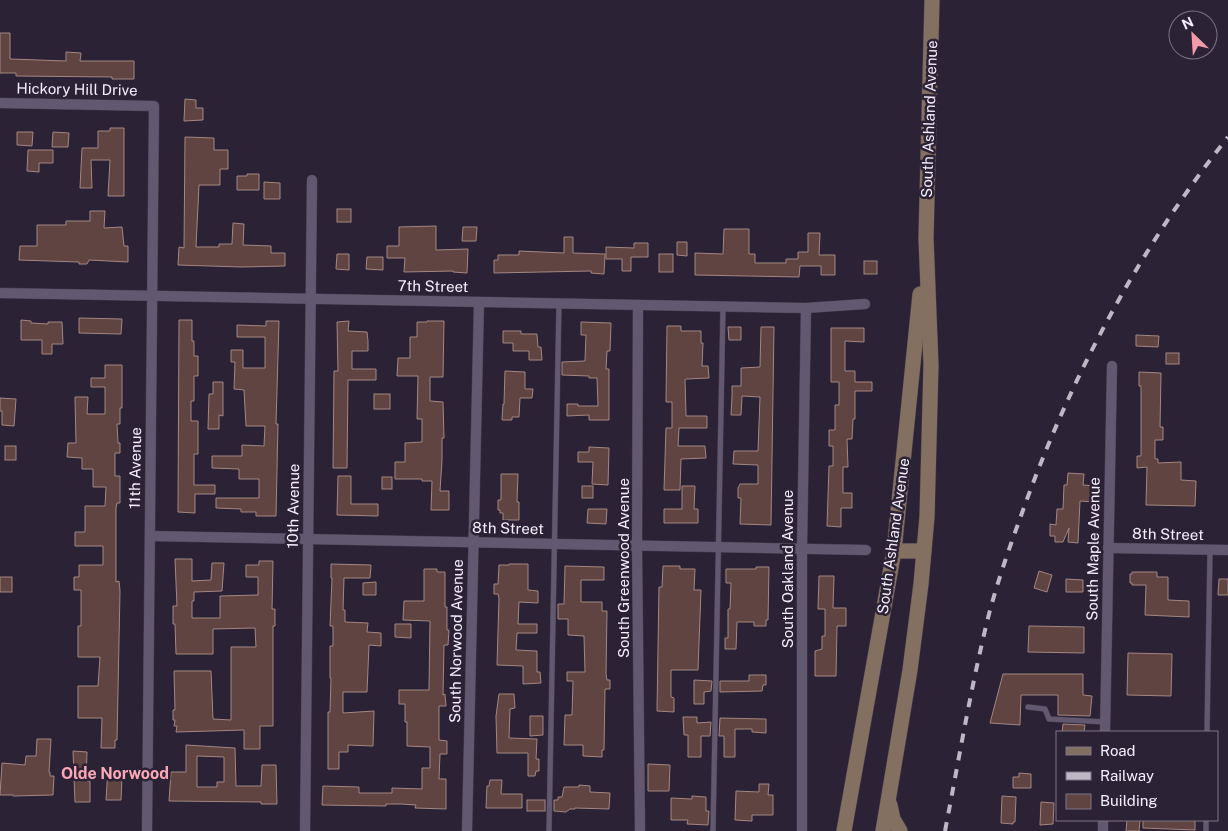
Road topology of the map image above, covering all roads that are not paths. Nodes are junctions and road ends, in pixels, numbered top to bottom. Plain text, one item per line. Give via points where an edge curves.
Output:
1 (932, 0) edge
2 (0, 103) edge
3 (154, 106) joint
4 (312, 180) dead end
5 (926, 238) junction
6 (0, 293) edge
7 (152, 295) junction
8 (310, 298) junction
9 (479, 302) junction
10 (559, 303) junction
11 (865, 304) dead end
12 (638, 305) junction
13 (723, 306) junction
14 (806, 308) junction
15 (1112, 366) dead end
16 (150, 536) junction
17 (308, 539) junction
18 (472, 543) junction
19 (556, 544) junction
20 (637, 546) junction
21 (718, 547) junction
22 (1108, 548) junction
23 (802, 549) junction
24 (866, 550) dead end
25 (1210, 550) junction
26 (1228, 550) edge
27 (894, 551) junction
28 (924, 551) junction
29 (1028, 707) dead end
30 (1105, 727) edge
31 (1207, 731) edge
32 (889, 794) junction
33 (147, 831) edge
34 (305, 831) edge
35 (467, 831) edge
36 (549, 831) edge
37 (640, 831) edge
38 (713, 831) edge
39 (802, 831) edge
40 (844, 831) edge
41 (883, 831) edge
42 (900, 831) edge

1 - 5 main road, South Ashland Avenue
2 - 3 street, Hickory Hill Drive
3 - 7 street, 11th Avenue
4 - 8 street, 10th Avenue
5 - 27 main road, South Ashland Avenue
5 - 28 main road, South Ashland Avenue via 931,365
6 - 7 street, 7th Street
7 - 8 street, 7th Street
7 - 16 street, 11th Avenue
8 - 9 street, 7th Street
8 - 17 street, 10th Avenue
9 - 10 street, 7th Street
9 - 18 street, South Norwood Avenue
10 - 12 street, 7th Street
10 - 19 lane
11 - 14 street, 7th Street
12 - 13 street, 7th Street
12 - 20 street, South Greenwood Avenue
13 - 14 street, 7th Street
13 - 21 lane
14 - 23 street, South Oakland Avenue
15 - 22 street, South Maple Avenue
16 - 17 street, 8th Street
16 - 33 street, 11th Avenue
17 - 18 street, 8th Street
17 - 34 street, 10th Avenue
18 - 19 street, 8th Street
18 - 35 street, South Norwood Avenue
19 - 20 street, 8th Street
19 - 36 lane
20 - 21 street, 8th Street
20 - 37 street, South Greenwood Avenue
21 - 23 street, 8th Street
21 - 38 lane
22 - 25 street, 8th Street
22 - 30 street, South Maple Avenue
23 - 24 street, 8th Street
23 - 39 street, South Oakland Avenue
25 - 26 street, 8th Street
25 - 31 lane
27 - 28 main road
27 - 40 main road, South Ashland Avenue
28 - 32 main road, South Ashland Avenue via 910,670
29 - 30 lane via 1044,709 1049,719
32 - 41 main road, South Ashland Avenue
32 - 42 main road via 893,819

